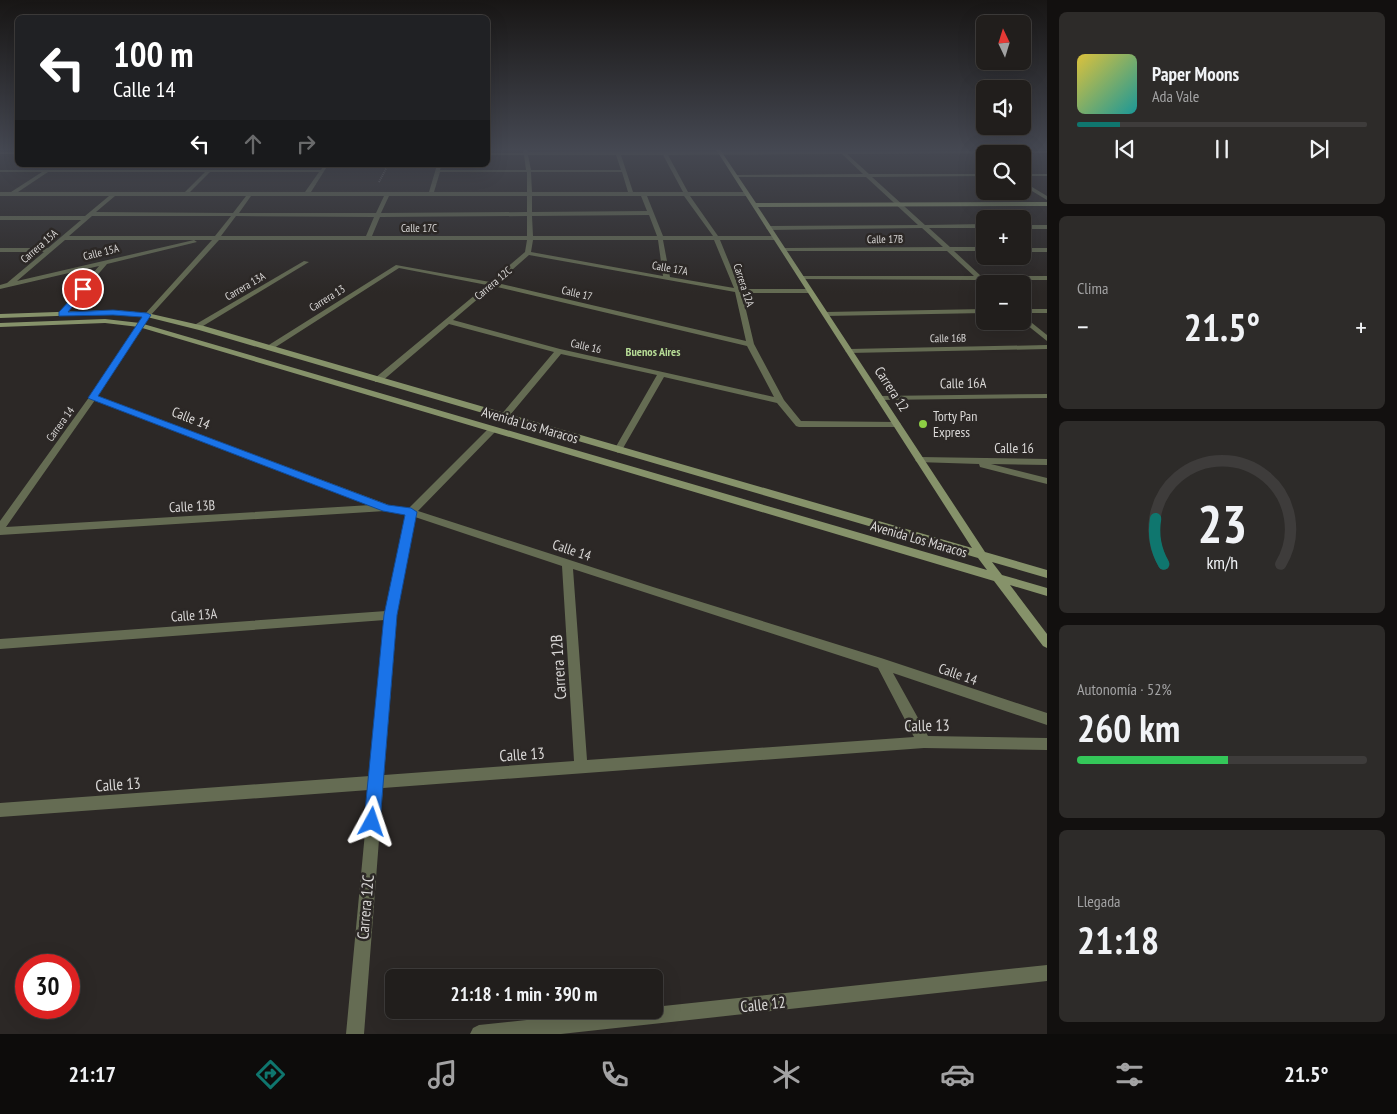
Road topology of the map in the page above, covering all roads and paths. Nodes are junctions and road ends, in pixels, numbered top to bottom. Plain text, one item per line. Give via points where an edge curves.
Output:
1 (111, 196) edge
2 (248, 196) edge
3 (385, 196) edge
4 (528, 196) edge
5 (644, 196) edge
6 (688, 196) edge
7 (748, 196) edge
8 (890, 196) edge
9 (898, 204) junction
10 (1047, 204) edge
11 (754, 205) junction
12 (651, 212) junction
13 (237, 213) junction
14 (379, 215) junction
15 (529, 215) junction
16 (89, 216) junction
17 (0, 218) edge
18 (925, 226) junction
19 (976, 226) edge
20 (1031, 227) edge
21 (1047, 227) edge
22 (769, 228) junction
23 (660, 237) junction
24 (716, 237) junction
25 (63, 238) junction
26 (207, 238) junction
27 (217, 238) junction
28 (368, 238) junction
29 (530, 238) junction
30 (775, 238) junction
31 (949, 248) junction
32 (976, 249) edge
33 (0, 250) edge
34 (50, 250) junction
35 (785, 250) junction
36 (1031, 250) edge
37 (1047, 250) edge
38 (528, 253) junction
39 (306, 262) dead end
40 (105, 263) junction
41 (398, 266) joint
42 (978, 275) edge
43 (667, 278) junction
44 (802, 278) junction
45 (976, 278) edge
46 (1031, 278) edge
47 (1047, 278) edge
48 (493, 284) junction
49 (3, 287) edge
50 (738, 291) junction
51 (810, 291) junction
52 (0, 293) edge
53 (1031, 310) edge
54 (1047, 310) edge
55 (976, 311) edge
56 (61, 314) junction
57 (825, 314) junction
58 (147, 315) junction
59 (0, 316) edge
60 (447, 321) junction
61 (0, 325) edge
62 (140, 325) junction
63 (1031, 325) edge
64 (195, 327) junction
65 (1047, 339) edge
66 (750, 344) junction
67 (1047, 347) edge
68 (268, 348) junction
69 (559, 351) junction
70 (849, 351) junction
71 (660, 375) junction
72 (378, 380) junction
73 (1047, 396) edge
74 (93, 398) junction
75 (879, 398) junction
76 (780, 401) junction
77 (503, 418) junction
78 (897, 425) junction
79 (492, 430) junction
80 (618, 450) junction
81 (920, 460) junction
82 (968, 461) junction
83 (1047, 462) edge
84 (1047, 481) edge
85 (386, 508) junction
86 (411, 512) junction
87 (0, 528) edge
88 (0, 531) edge
89 (982, 556) junction
90 (567, 565) junction
91 (1047, 574) edge
92 (998, 577) junction
93 (1047, 592) edge
94 (391, 615) junction
95 (1047, 643) edge
96 (0, 644) edge
97 (881, 663) junction
98 (1047, 720) edge
99 (924, 742) junction
100 (1047, 744) edge
101 (581, 767) junction
102 (375, 783) junction
103 (0, 810) edge
104 (1047, 973) edge
105 (355, 1034) edge
106 (479, 1034) edge

1 - 16 street, Carrera 15A
2 - 13 street, Carrera 14
3 - 14 street
4 - 15 street
5 - 12 street
6 - 24 street, Carrera 12A
7 - 11 street, Carrera 12
8 - 9 street
9 - 10 street
9 - 11 street
9 - 18 street
11 - 22 street, Carrera 12
12 - 15 street
12 - 23 street
13 - 14 street
13 - 16 street
13 - 27 street, Carrera 14
14 - 15 street
14 - 28 street
15 - 29 street
16 - 17 street
16 - 25 street, Carrera 15A
18 - 19 street
18 - 22 street
18 - 31 street
20 - 21 street
22 - 30 street, Carrera 12
23 - 24 street, Calle 17C
23 - 29 street, Calle 17C
23 - 43 street
24 - 30 street, Calle 17C
24 - 50 street, Carrera 12A
25 - 26 street, Calle 17C
25 - 34 street, Carrera 15A
26 - 27 street, Calle 17C
26 - 40 street, Calle 15A
27 - 28 street, Calle 17C
27 - 58 street, Carrera 14
28 - 29 street, Calle 17C
29 - 38 street
30 - 35 street, Carrera 12
31 - 32 street, Calle 17B
31 - 35 street, Calle 17B
31 - 42 street
33 - 34 street
34 - 49 street, Carrera 15A
35 - 44 street, Carrera 12
36 - 37 street
38 - 43 street, Calle 17A
38 - 48 street, Carrera 12C
39 - 64 street, Carrera 13A
40 - 49 street, Calle 15A
40 - 56 street
41 - 48 street, Calle 17
41 - 68 street, Carrera 13
43 - 50 street, Calle 17A
44 - 45 street
44 - 51 street, Carrera 12
46 - 47 street
48 - 60 street, Carrera 12C
48 - 66 street, Calle 17
49 - 52 street, Carrera 15A
50 - 51 street, Calle 17A
50 - 66 street, Carrera 12A
51 - 57 street, Carrera 12
53 - 54 street
55 - 57 street
56 - 58 street, Avenida Los Maracos via 113,312
56 - 59 street, Avenida Los Maracos
57 - 70 street, Carrera 12
58 - 62 street, Carrera 14
58 - 64 street, Avenida Los Maracos
60 - 69 street, Calle 16
60 - 72 street, Carrera 12C
61 - 62 street, Avenida Los Maracos via 105,322
62 - 74 street, Carrera 14
62 - 79 street, Avenida Los Maracos
63 - 65 street
64 - 68 street, Avenida Los Maracos
66 - 76 street, Carrera 12A
67 - 70 street, Calle 16B
68 - 72 street, Avenida Los Maracos
69 - 71 street, Calle 16
69 - 77 street
70 - 75 street, Carrera 12
71 - 76 street, Calle 16
71 - 80 street
72 - 77 street, Avenida Los Maracos
73 - 75 street, Calle 16A
74 - 85 street, Calle 14
74 - 87 street, Carrera 14
75 - 78 street, Carrera 12
76 - 78 street, Carrera 12A via 798,424
77 - 80 street, Avenida Los Maracos
78 - 81 street, Carrera 12
79 - 86 street
79 - 92 street, Avenida Los Maracos
80 - 89 street, Avenida Los Maracos
81 - 82 street, Calle 16
81 - 89 street, Carrera 12
82 - 83 street, Calle 16
82 - 84 street
85 - 86 street, Calle 14
85 - 88 street, Calle 13B
86 - 90 street, Calle 14
86 - 94 street, Carrera 12C
89 - 91 street, Avenida Los Maracos
89 - 92 street, Carrera 12
90 - 97 street, Calle 14
90 - 101 street, Carrera 12B
92 - 93 street, Avenida Los Maracos
92 - 95 street, Carrera 12
94 - 96 street, Calle 13A
94 - 102 street, Carrera 12C
97 - 98 street, Calle 14
97 - 99 street
99 - 100 street, Calle 13
99 - 101 street, Calle 13
101 - 102 street, Calle 13
102 - 103 street, Calle 13
102 - 105 street, Carrera 12C
104 - 106 street, Calle 12

